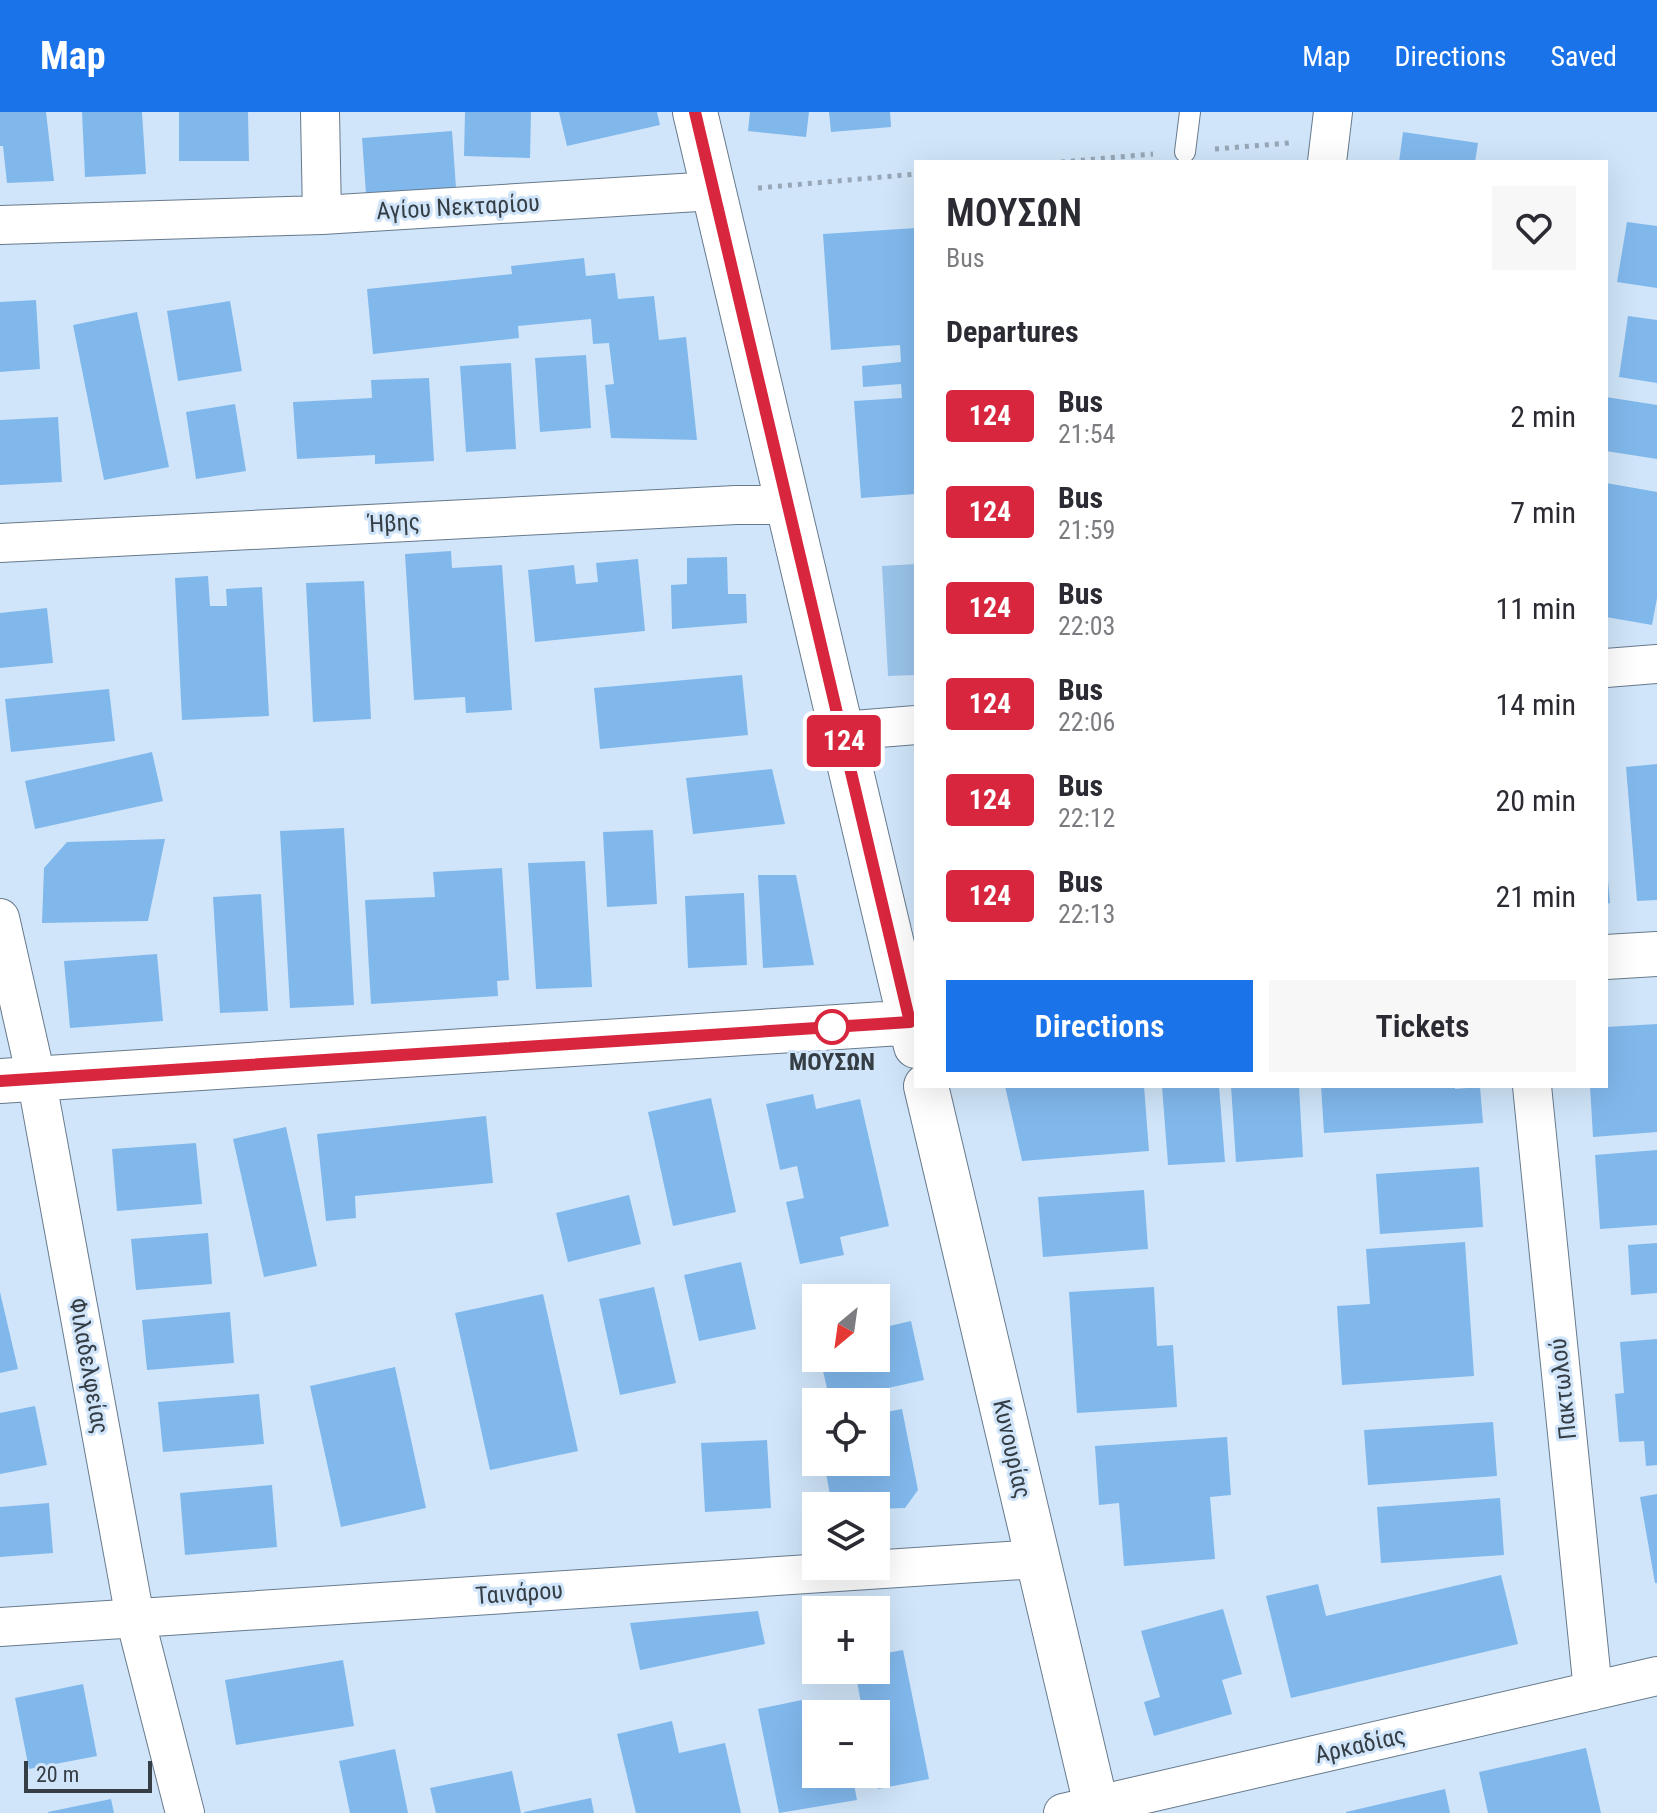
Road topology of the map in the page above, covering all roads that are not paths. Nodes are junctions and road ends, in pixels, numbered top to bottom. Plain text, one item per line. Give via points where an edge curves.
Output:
1 (320, 112) edge
2 (695, 112) edge
3 (1190, 112) edge
4 (1333, 112) edge
5 (1185, 152) dead end
6 (1327, 160) edge
7 (714, 191) junction
8 (322, 215) junction
9 (0, 225) edge
10 (788, 505) junction
11 (0, 543) edge
12 (1657, 664) edge
13 (1608, 668) edge
14 (914, 725) edge
15 (842, 731) junction
16 (0, 918) edge
17 (1657, 954) edge
18 (1608, 957) edge
19 (914, 1030) edge
20 (18, 1079) edge
21 (926, 1088) edge
22 (1532, 1088) edge
23 (1038, 1559) junction
24 (135, 1618) junction
25 (0, 1627) edge
26 (1657, 1676) edge
27 (1593, 1691) junction
28 (1085, 1810) edge
29 (185, 1813) edge

1 - 8 street
2 - 7 street
3 - 5 lane
4 - 6 street
7 - 8 street, Αγίου Νεκταρίου
7 - 10 street
8 - 9 street, Αγίου Νεκταρίου
10 - 11 street, Ήβης
10 - 15 street
12 - 13 street
14 - 15 street
15 - 19 street
16 - 20 street, Φιλαδελφείας
17 - 18 street
19 - 20 street
20 - 24 street, Φιλαδελφείας
21 - 23 street, Κυνουρίας
22 - 27 street, Πακτωλού
23 - 24 street, Ταινάρου
23 - 28 street, Κυνουρίας
24 - 25 street, Ταινάρου
24 - 29 street, Φιλαδελφείας
26 - 27 street, Αρκαδίας
27 - 28 street, Αρκαδίας

